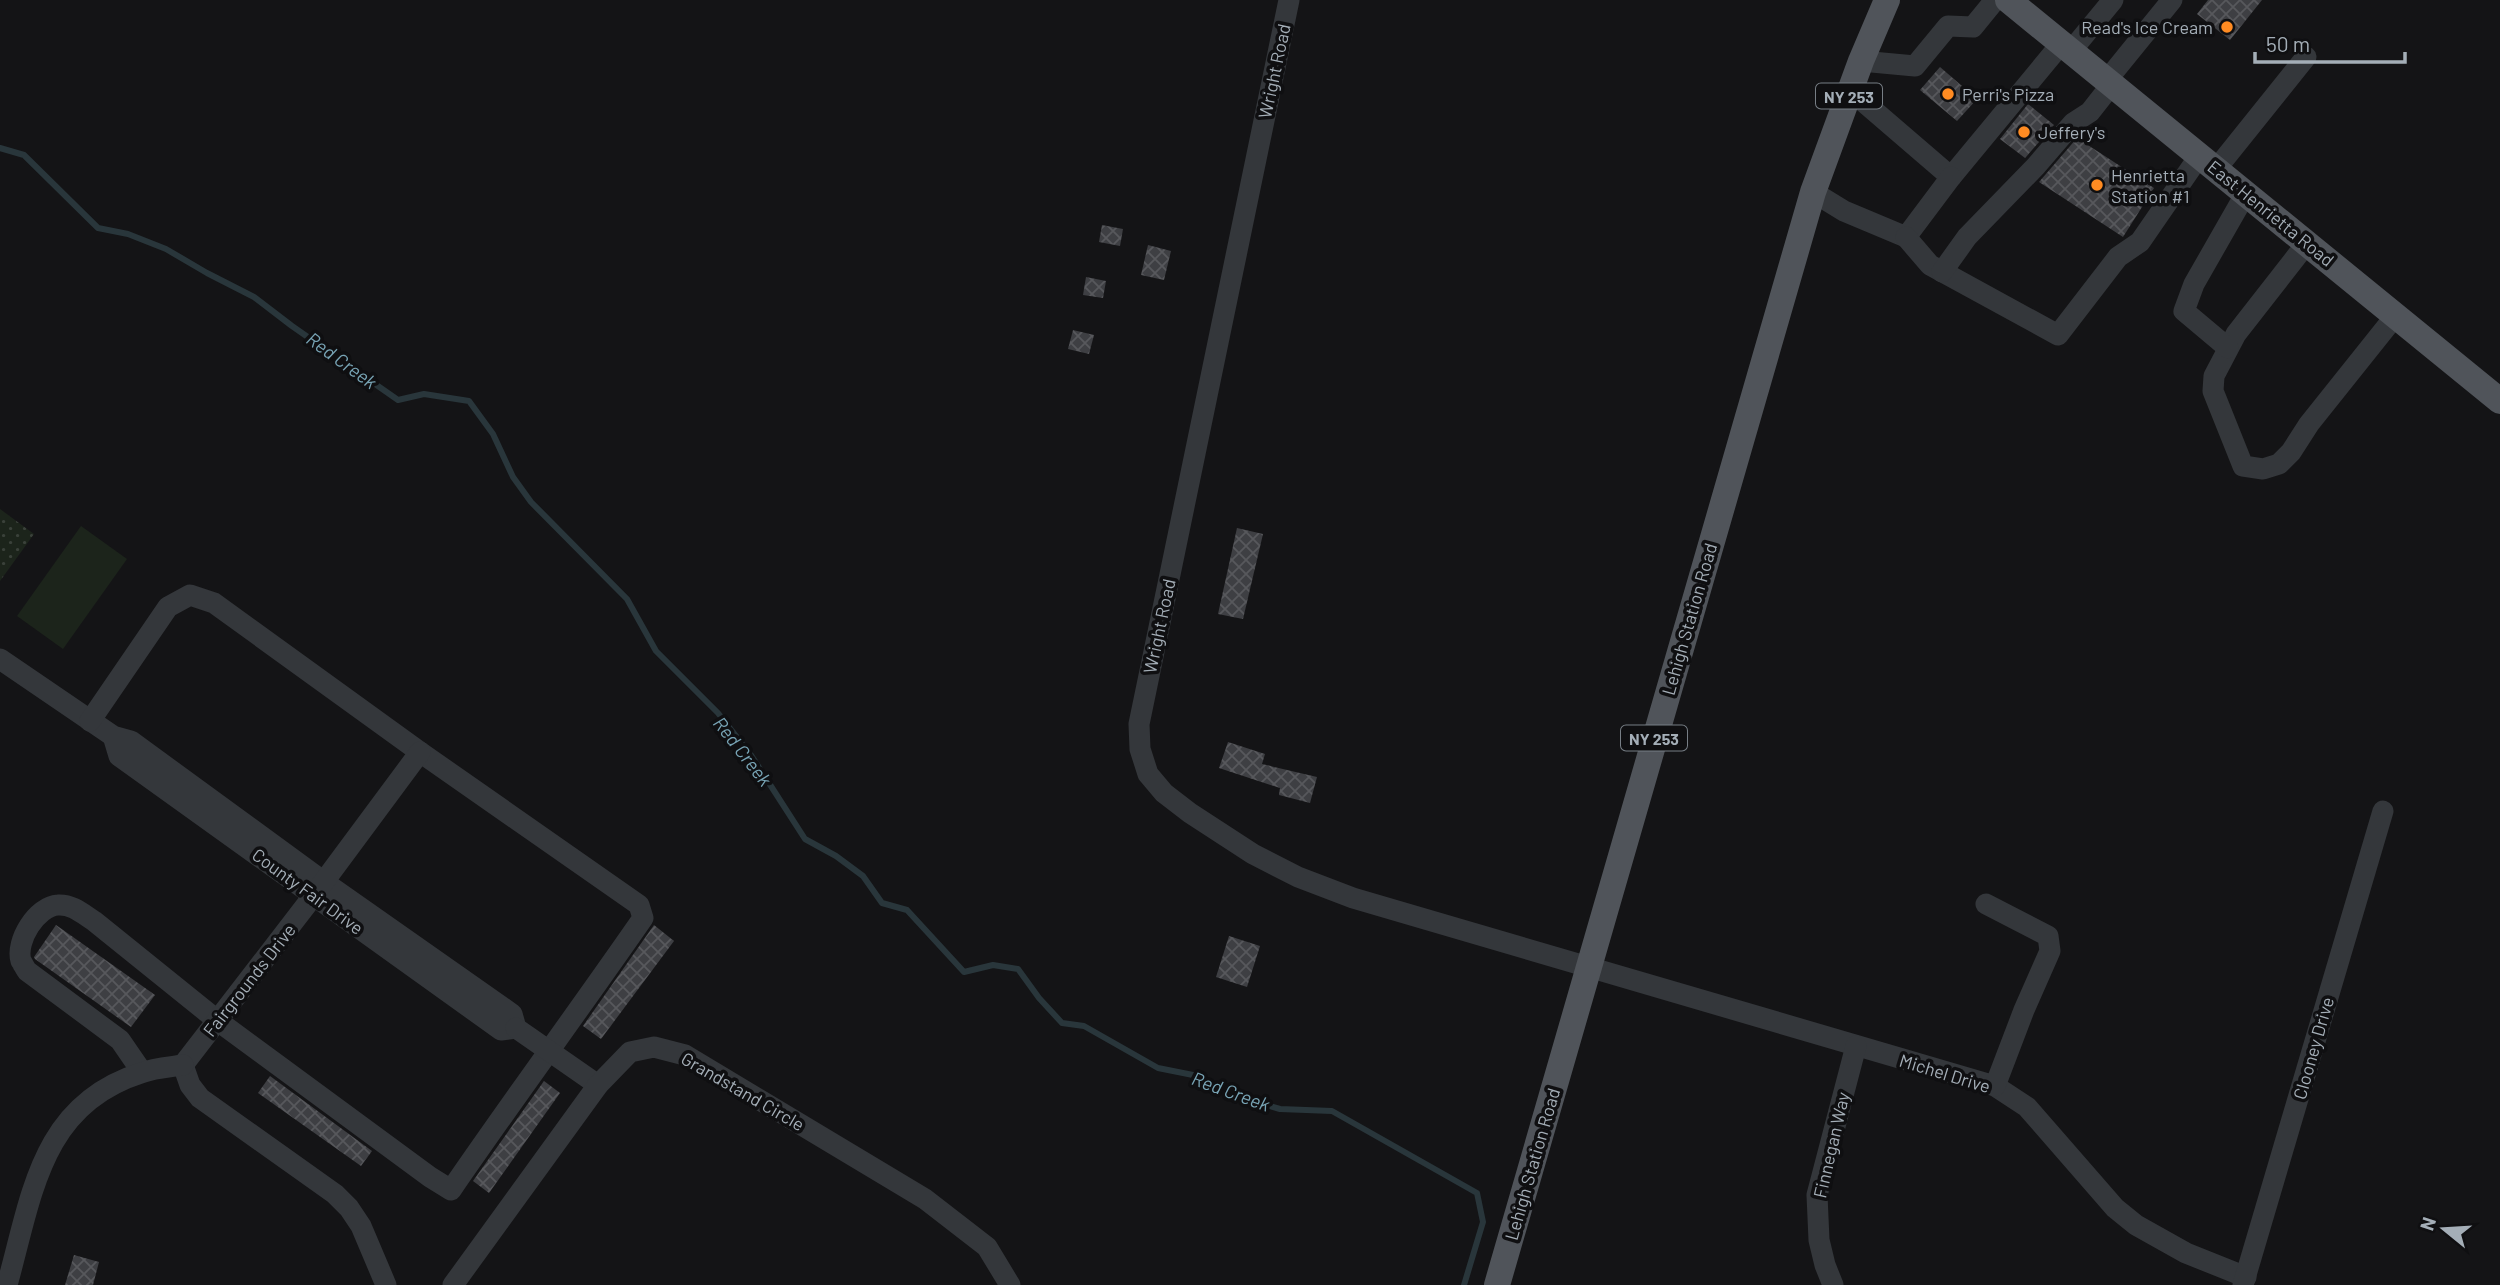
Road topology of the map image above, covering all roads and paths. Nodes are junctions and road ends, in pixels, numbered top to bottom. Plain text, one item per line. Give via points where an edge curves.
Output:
1 (1289, 0) edge
2 (1887, 0) edge
3 (1995, 0) edge
4 (2008, 0) edge
5 (2112, 0) edge
6 (2172, 0) edge
7 (2066, 47) junction
8 (2306, 57) dead end
9 (1861, 61) junction
10 (2109, 82) junction
11 (1850, 91) junction
12 (2209, 162) junction
13 (1951, 177) junction
14 (1813, 192) junction
15 (2246, 192) junction
16 (1906, 237) junction
17 (2307, 243) junction
18 (1942, 272) junction
19 (2396, 315) junction
20 (2228, 348) junction
21 (2500, 401) edge
22 (0, 659) edge
23 (90, 721) junction
24 (420, 752) junction
25 (2383, 811) dead end
26 (319, 889) junction
27 (1986, 904) dead end
28 (1588, 968) junction
29 (218, 1021) junction
30 (1856, 1046) junction
31 (548, 1051) junction
32 (183, 1065) junction
33 (142, 1072) junction
34 (598, 1085) junction
35 (1995, 1086) junction
36 (2245, 1281) edge
37 (6, 1285) edge
38 (386, 1285) edge
39 (453, 1285) edge
40 (1010, 1285) edge
41 (1497, 1285) edge
42 (1833, 1285) edge

1 - 28 street, Wright Road via 1139,724 1148,775 1190,813 1253,855 1298,877 1353,898
2 - 9 main road, Lehigh Station Road / NY 253
3 - 9 street via 1973,27 1948,26 1915,66
4 - 7 main road, East Henrietta Road
5 - 7 street
6 - 10 street
7 - 10 main road, East Henrietta Road
7 - 13 street
8 - 12 street
9 - 11 main road, Lehigh Station Road / NY 253
10 - 12 main road, East Henrietta Road
10 - 18 street via 2090,112 2073,123 1967,237
11 - 13 street
11 - 14 main road, Lehigh Station Road / NY 253
12 - 15 main road, East Henrietta Road
12 - 18 street via 2140,242 2118,257 2058,335
13 - 16 street
14 - 16 street via 1844,211
14 - 28 main road, Lehigh Station Road / NY 253
15 - 17 main road, East Henrietta Road
15 - 20 street via 2194,284 2184,311
16 - 18 street
17 - 19 main road, East Henrietta Road
17 - 20 street
19 - 20 street via 2291,452 2279,464 2263,469 2243,466 2213,391 2214,376
19 - 21 main road, East Henrietta Road
22 - 23 street, County Fair Drive
23 - 24 street via 168,607 190,595 214,603
23 - 26 street, County Fair Drive via 113,736 119,755
24 - 26 street, Fairgrounds Drive
24 - 31 street via 639,905 643,918
25 - 36 street, Clooney Drive
26 - 29 street, Fairgrounds Drive
26 - 31 street, County Fair Drive via 501,1030 516,1028
27 - 35 street via 2048,936 2050,951
28 - 30 street, Michel Drive
28 - 41 main road, Lehigh Station Road / NY 253
29 - 31 street via 451,1190
29 - 32 street, Fairgrounds Drive
29 - 33 street via 85,915 62,905 46,909 22,943 21,961 27,971 120,1040
30 - 35 street, Michel Drive
30 - 42 street, Finnegan Way via 1817,1195 1819,1240
31 - 34 street, County Fair Drive
32 - 33 street
32 - 38 street via 200,1098 324,1185 349,1208
33 - 37 street via 90,1097 61,1128 39,1174
34 - 39 street, Grandstand Circle
34 - 40 street, Grandstand Circle via 630,1052 654,1047 685,1055 925,1199 987,1247
35 - 36 street, Michel Drive via 2027,1107 2115,1208 2136,1225

